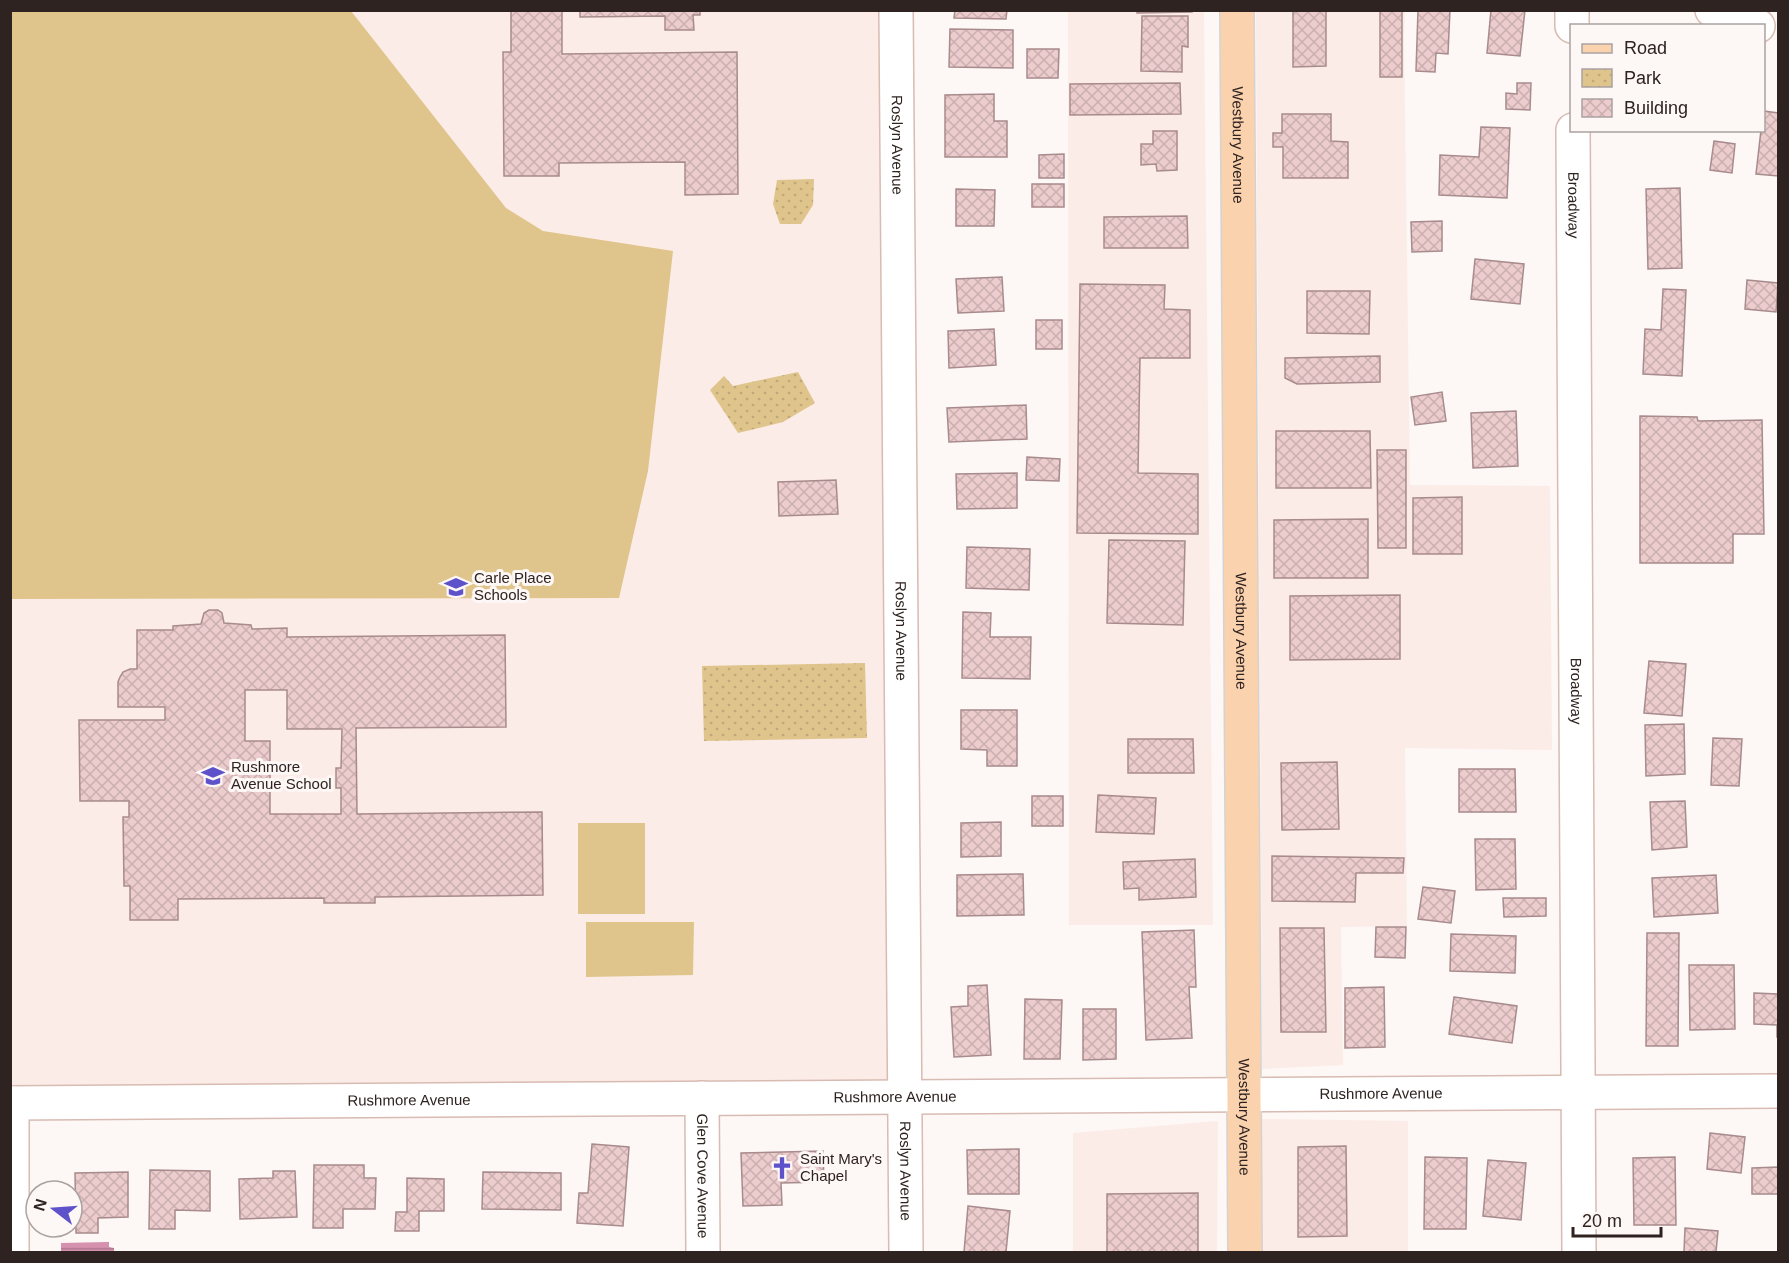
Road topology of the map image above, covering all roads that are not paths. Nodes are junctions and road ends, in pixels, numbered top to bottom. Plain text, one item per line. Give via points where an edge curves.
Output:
1 (896, 10) edge
2 (1237, 10) edge
3 (1712, 10) edge
4 (1752, 24) edge
5 (1573, 132) edge
6 (1779, 1091) edge
7 (1578, 1092) junction
8 (1244, 1094) junction
9 (905, 1097) junction
10 (702, 1098) junction
11 (11, 1103) edge
12 (12, 1252) edge
13 (703, 1252) edge
14 (906, 1252) edge
15 (1245, 1252) edge
16 (1579, 1252) edge

1 - 9 street, Roslyn Avenue
2 - 8 main road, Westbury Avenue
3 - 4 street
5 - 7 street, Broadway
6 - 7 street, Rushmore Avenue
7 - 8 street, Rushmore Avenue
7 - 16 street, Broadway
8 - 9 street, Rushmore Avenue
8 - 15 main road, Westbury Avenue
9 - 10 street, Rushmore Avenue
9 - 14 street, Roslyn Avenue
10 - 11 street, Rushmore Avenue
10 - 13 street, Glen Cove Avenue
11 - 12 street

